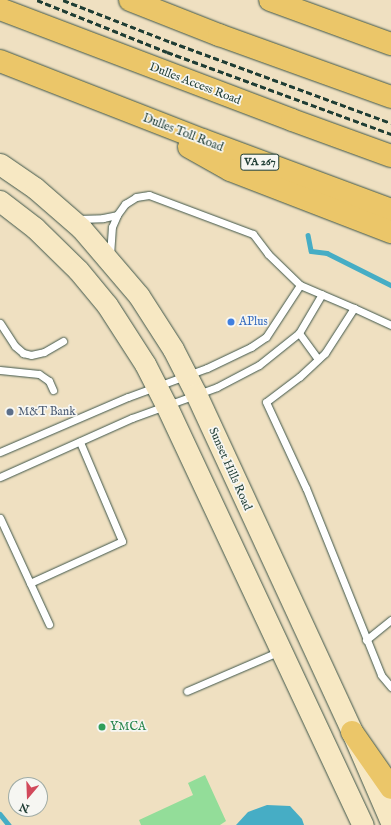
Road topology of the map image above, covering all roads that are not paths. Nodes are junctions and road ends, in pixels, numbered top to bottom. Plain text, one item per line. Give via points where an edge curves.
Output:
1 (130, 0) edge
2 (270, 0) edge
3 (0, 9) edge
4 (391, 44) edge
5 (0, 61) edge
6 (391, 98) edge
7 (129, 112) junction
8 (391, 156) edge
9 (0, 164) edge
10 (0, 201) edge
11 (391, 210) edge
12 (117, 215) junction
13 (71, 219) junction
14 (391, 232) edge
15 (109, 259) junction
16 (300, 285) junction
17 (322, 294) junction
18 (354, 308) junction
19 (0, 323) edge
20 (391, 325) edge
21 (299, 333) junction
22 (63, 341) dead end
23 (318, 360) junction
24 (0, 370) edge
25 (187, 375) junction
26 (157, 386) junction
27 (53, 390) dead end
28 (196, 394) junction
29 (166, 405) junction
30 (80, 442) junction
31 (0, 452) edge
32 (0, 477) edge
33 (0, 518) edge
34 (30, 583) junction
35 (391, 620) edge
36 (49, 624) dead end
37 (366, 640) junction
38 (282, 650) junction
39 (391, 687) edge
40 (188, 691) dead end
41 (352, 732) junction
42 (391, 788) edge
43 (391, 822) edge
44 (363, 825) edge

1 - 6 highway
2 - 4 highway
3 - 8 highway, Dulles Access Road
5 - 7 highway, Dulles Toll Road / VA 267
7 - 11 highway, Dulles Toll Road / VA 267
7 - 14 highway via 230,170
9 - 13 main road, Sunset Hills Road via 36,188
10 - 26 main road via 35,228 78,270 126,332
12 - 13 lane
12 - 15 lane via 112,227
12 - 16 lane via 125,204 149,195 252,234 268,254
13 - 15 main road, Sunset Hills Road
15 - 25 main road, Sunset Hills Road via 139,296
16 - 17 lane
16 - 25 lane via 266,337 224,360
17 - 18 lane
17 - 21 lane
18 - 20 lane
18 - 23 lane
19 - 22 lane via 15,346 23,353 31,355 44,352
21 - 23 lane
21 - 28 lane via 259,366 217,387
23 - 37 lane via 299,378 266,402 306,488
24 - 27 lane via 39,374 49,381
25 - 26 lane
25 - 28 main road, Sunset Hills Road
26 - 29 main road
26 - 31 lane via 70,420
28 - 29 lane
28 - 41 main road, Sunset Hills Road
29 - 30 lane
29 - 38 main road
30 - 32 lane
30 - 34 lane via 122,541
33 - 34 lane
34 - 36 lane
35 - 37 lane
37 - 39 lane via 382,675
38 - 40 lane
38 - 44 main road
41 - 42 highway
41 - 43 main road, Sunset Hills Road

